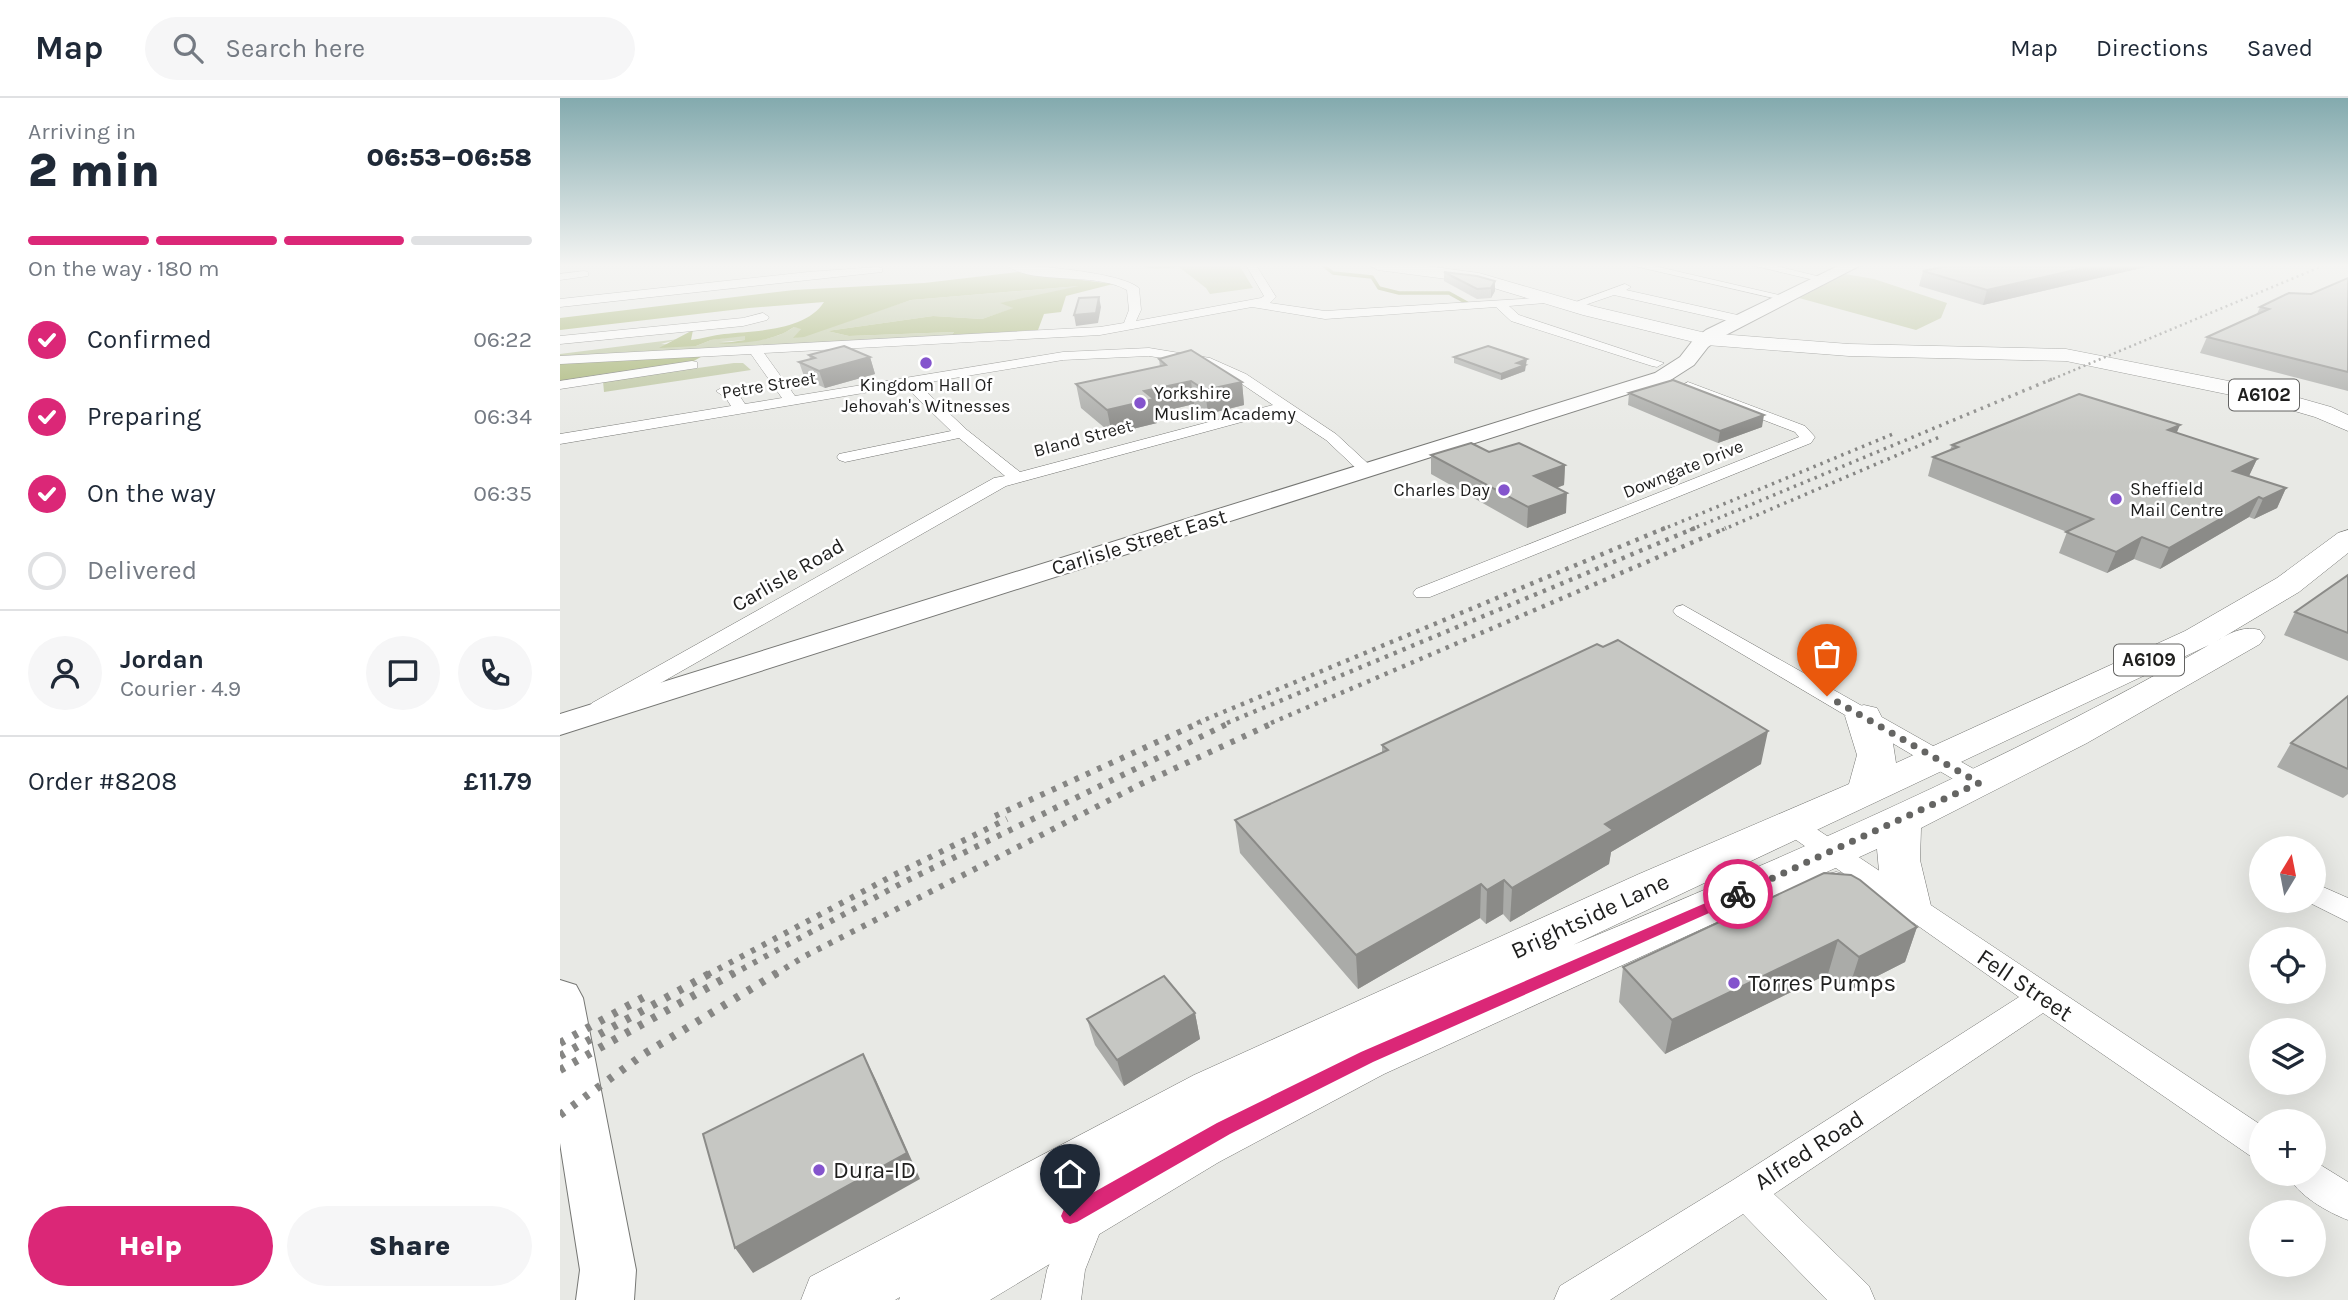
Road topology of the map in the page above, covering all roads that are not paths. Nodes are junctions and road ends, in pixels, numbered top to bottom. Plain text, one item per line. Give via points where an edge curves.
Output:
1 (747, 321) edge
2 (1130, 321) edge
3 (1159, 321) edge
4 (1524, 321) edge
5 (1636, 321) edge
6 (1740, 321) edge
7 (1129, 327) junction
8 (685, 328) junction
9 (1706, 339) junction
10 (560, 340) edge
11 (757, 352) junction
12 (1668, 353) dead end
13 (626, 356) junction
14 (560, 360) edge
15 (1659, 370) junction
16 (1630, 374) dead end
17 (2177, 376) junction
18 (908, 382) junction
19 (560, 384) edge
20 (723, 391) dead end
21 (2280, 394) junction
22 (791, 401) junction
23 (1284, 406) junction
24 (2348, 406) edge
25 (740, 409) junction
26 (2348, 412) edge
27 (2348, 424) edge
28 (962, 433) junction
29 (560, 439) edge
30 (845, 457) dead end
31 (1367, 470) junction
32 (1015, 476) junction
33 (2348, 539) edge
34 (2348, 570) edge
35 (1423, 593) dead end
36 (1683, 611) dead end
37 (1864, 716) junction
38 (572, 721) edge
39 (1938, 759) junction
40 (1979, 783) junction
41 (1864, 793) junction
42 (1900, 821) junction
43 (1812, 838) junction
44 (1769, 881) junction
45 (2326, 899) edge
46 (1908, 906) junction
47 (2348, 911) edge
48 (2043, 997) junction
49 (560, 998) edge
50 (2249, 1136) edge
51 (2323, 1186) edge
52 (1746, 1192) junction
53 (1092, 1202) junction
54 (2348, 1203) edge
55 (614, 1290) edge
56 (833, 1300) edge
57 (931, 1300) edge
58 (1061, 1300) edge
59 (1574, 1300) edge
60 (1855, 1300) edge

1 - 8 street
2 - 7 street
3 - 7 street
4 - 15 street
5 - 9 main road, A6102
6 - 9 main road, Carlisle Street East
7 - 11 street
8 - 10 street
8 - 13 street
9 - 15 main road, Carlisle Street East via 1687,360
9 - 17 main road, A6102 via 1860,351 2054,353
11 - 13 street
11 - 19 street
11 - 22 street
12 - 15 street
13 - 14 street
15 - 16 street
15 - 31 main road, Carlisle Street East
15 - 35 street, Downgate Drive via 1789,424 1804,433 1806,440
17 - 21 main road, A6102
17 - 27 main road, A6102 via 2288,401
18 - 22 street, Petre Street
18 - 23 street, Petre Street via 1063,356 1149,352 1221,366
18 - 28 street
20 - 25 street via 732,395
21 - 24 main road
21 - 26 main road, A6102
22 - 25 street, Petre Street
23 - 31 street, Petre Street via 1331,437
23 - 32 street, Bland Street
25 - 29 street, Petre Street
28 - 30 street
28 - 32 street
31 - 38 main road, Carlisle Street East
32 - 38 street, Carlisle Road
33 - 39 main road, Brightside Lane / A6109 via 2288,585 2197,638
34 - 40 main road, Brightside Lane / A6109 via 2162,688
36 - 37 street
37 - 39 street
37 - 41 main road via 1878,760
39 - 40 street
39 - 41 main road, Brightside Lane / A6109
40 - 42 main road, Brightside Lane / A6109
41 - 43 main road, Brightside Lane / A6109
42 - 43 main road, Brightside Lane / A6109
42 - 46 main road via 1898,860
43 - 44 main road, Brightside Lane / A6109
43 - 46 street, Fell Street
43 - 56 main road, Brightside Lane / A6109 via 1213,1092
44 - 46 main road via 1846,890
44 - 53 main road, Brightside Lane / A6109 via 1367,1057 1224,1128
45 - 47 street
46 - 48 street, Fell Street
48 - 50 street, Fell Street
48 - 52 street, Alfred Road
49 - 55 main road
51 - 54 street
52 - 59 street, Alfred Road
52 - 60 street
53 - 57 main road, Brightside Lane / A6109
53 - 58 street via 1066,1270

